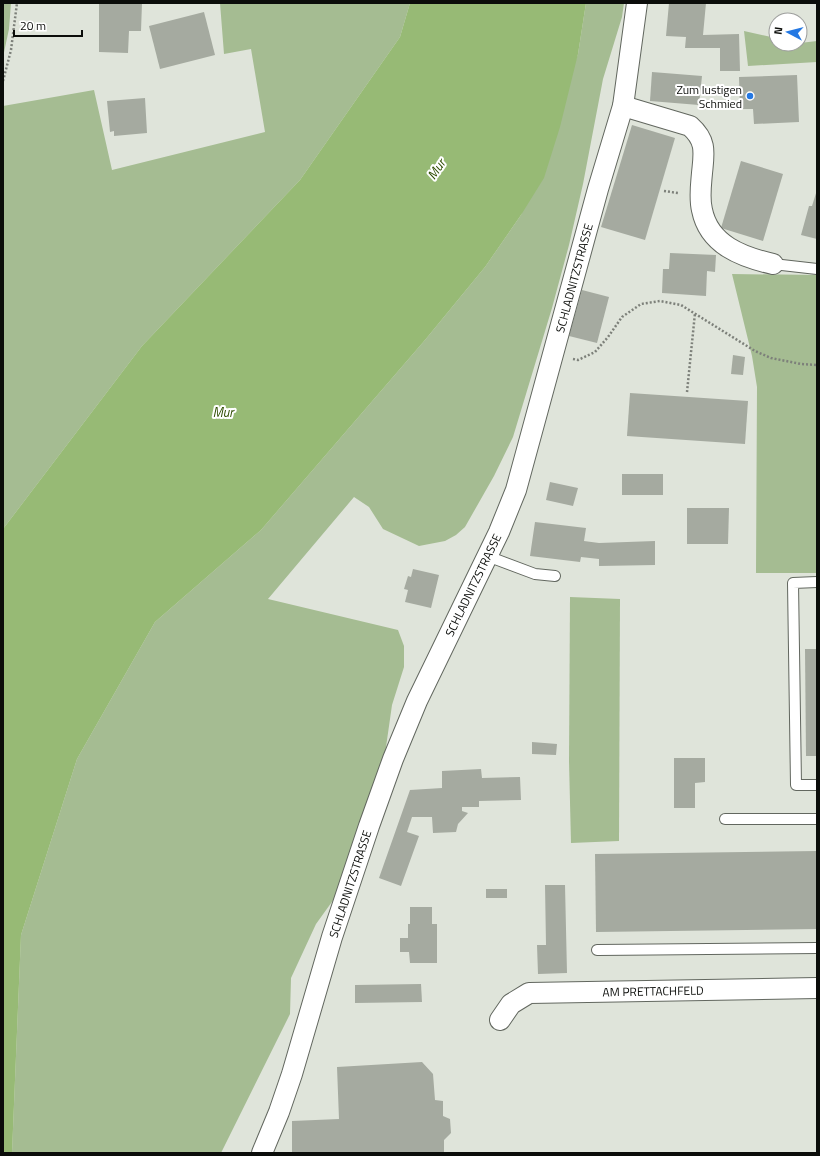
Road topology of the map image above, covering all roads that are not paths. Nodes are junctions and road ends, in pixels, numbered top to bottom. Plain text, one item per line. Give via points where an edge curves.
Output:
1 (637, 3) edge
2 (623, 106) junction
3 (773, 264) joint
4 (817, 269) edge
5 (487, 556) junction
6 (555, 576) dead end
7 (817, 582) edge
8 (817, 785) edge
9 (725, 819) dead end
10 (817, 819) edge
11 (817, 948) edge
12 (597, 950) dead end
13 (817, 988) edge
14 (500, 1020) dead end
15 (262, 1153) edge

1 - 2 street, SCHLADNITZSTRASSE
2 - 3 street via 690,126 696,131 701,137 704,154 702,210 710,229 716,238 735,252
2 - 5 street, SCHLADNITZSTRASSE via 516,490
3 - 4 lane
5 - 6 lane via 535,574
5 - 15 street, SCHLADNITZSTRASSE via 417,700 393,759 337,923 292,1074
7 - 8 lane via 793,583 796,785
9 - 10 lane
11 - 12 lane
13 - 14 street, AM PRETTACHFELD via 529,993 511,1004

